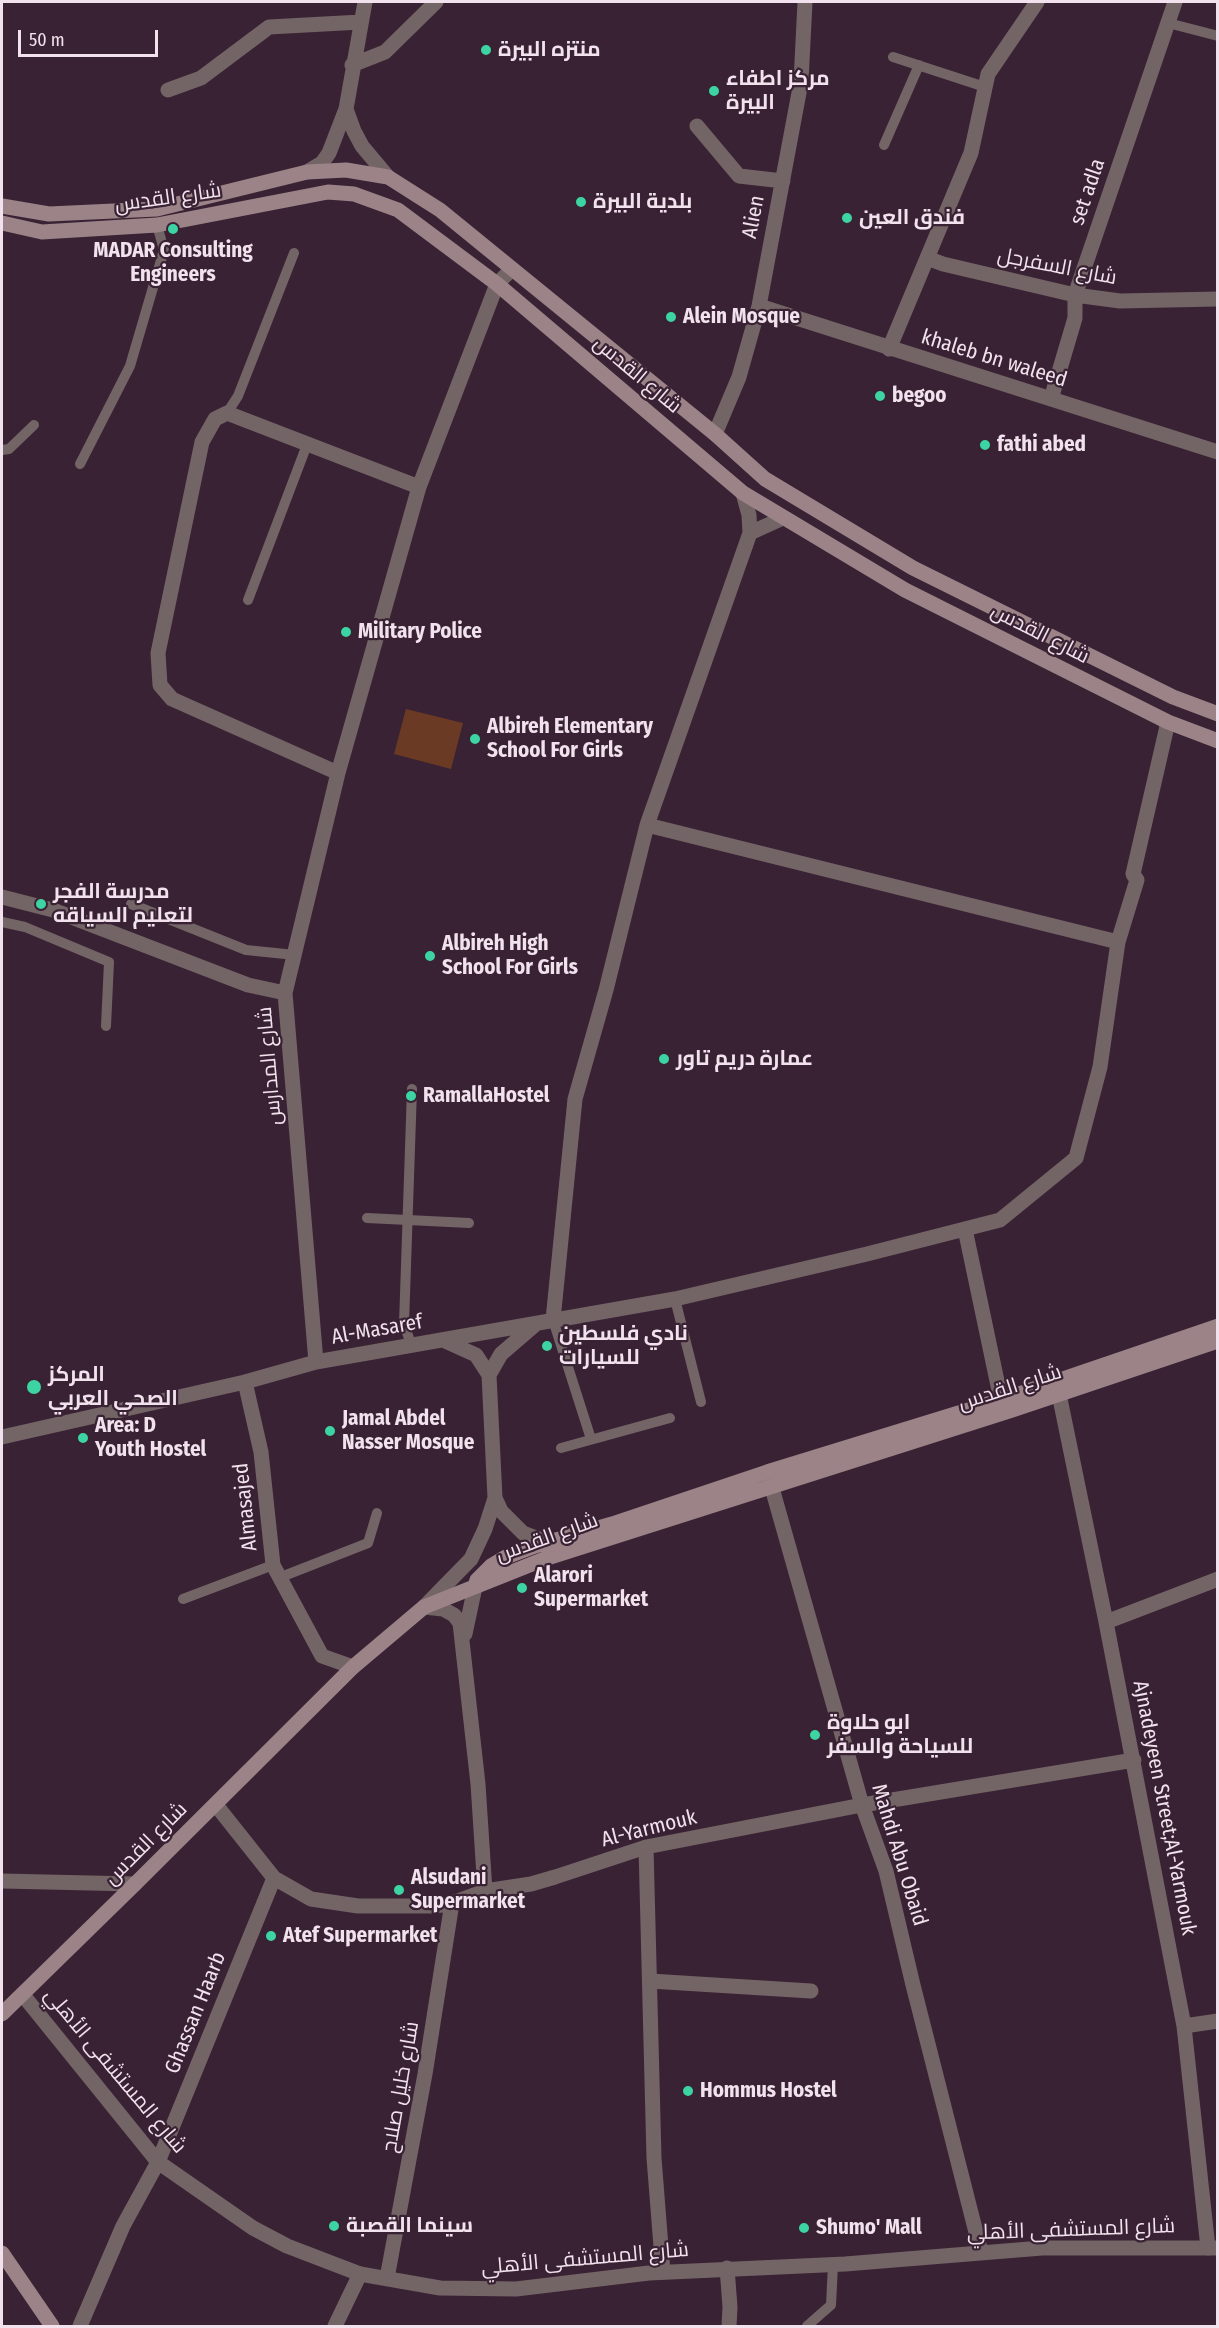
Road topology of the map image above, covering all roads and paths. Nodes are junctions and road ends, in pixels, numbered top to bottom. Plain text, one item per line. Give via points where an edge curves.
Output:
1 (365, 2) edge
2 (436, 2) edge
3 (806, 2) edge
4 (1037, 2) edge
5 (1175, 2) edge
6 (362, 22) junction
7 (1168, 23) junction
8 (1218, 36) edge
9 (893, 57) dead end
10 (919, 65) junction
11 (352, 66) junction
12 (985, 87) junction
13 (168, 90) dead end
14 (346, 109) junction
15 (697, 126) dead end
16 (884, 145) dead end
17 (307, 172) junction
18 (388, 177) junction
19 (783, 181) junction
20 (2, 206) edge
21 (2, 224) edge
22 (157, 225) junction
23 (294, 253) dead end
24 (927, 258) junction
25 (512, 269) junction
26 (497, 284) junction
27 (1075, 295) junction
28 (1218, 299) edge
29 (759, 306) junction
30 (889, 349) junction
31 (1051, 399) junction
32 (227, 413) junction
33 (34, 425) dead end
34 (715, 434) junction
35 (308, 442) junction
36 (2, 450) edge
37 (1218, 452) edge
38 (704, 459) junction
39 (80, 464) dead end
40 (419, 487) junction
41 (743, 493) junction
42 (783, 518) junction
43 (750, 533) junction
44 (248, 600) dead end
45 (1173, 697) junction
46 (1218, 714) edge
47 (1168, 722) junction
48 (1218, 741) edge
49 (339, 773) junction
50 (647, 825) junction
51 (2, 897) edge
52 (130, 904) dead end
53 (2, 922) edge
54 (1118, 942) junction
55 (296, 955) junction
56 (285, 993) junction
57 (106, 1026) dead end
58 (412, 1089) dead end
59 (367, 1218) dead end
60 (408, 1220) junction
61 (469, 1223) dead end
62 (965, 1229) junction
63 (675, 1299) junction
64 (553, 1320) junction
65 (537, 1323) junction
66 (1218, 1326) edge
67 (445, 1341) junction
68 (1218, 1341) edge
69 (411, 1344) junction
70 (316, 1362) junction
71 (489, 1375) junction
72 (245, 1383) junction
73 (1055, 1388) junction
74 (701, 1402) dead end
75 (1006, 1405) junction
76 (670, 1418) dead end
77 (2, 1437) edge
78 (591, 1439) junction
79 (561, 1448) dead end
80 (769, 1478) junction
81 (495, 1498) junction
82 (376, 1513) dead end
83 (549, 1543) junction
84 (277, 1571) junction
85 (1218, 1579) edge
86 (475, 1587) junction
87 (183, 1599) dead end
88 (423, 1607) junction
89 (1106, 1622) junction
90 (463, 1643) junction
91 (353, 1667) junction
92 (1134, 1760) junction
93 (216, 1804) junction
94 (862, 1805) junction
95 (646, 1847) junction
96 (274, 1878) junction
97 (2, 1881) edge
98 (135, 1884) junction
99 (485, 1891) junction
100 (452, 1903) junction
101 (650, 1981) junction
102 (811, 1991) dead end
103 (23, 1995) junction
104 (2, 2014) edge
105 (1218, 2021) edge
106 (1184, 2026) junction
107 (158, 2162) junction
108 (1213, 2248) edge
109 (981, 2252) junction
110 (2, 2253) edge
111 (833, 2265) junction
112 (727, 2268) junction
113 (663, 2272) junction
114 (360, 2274) junction
115 (387, 2278) junction
116 (52, 2326) edge
117 (80, 2326) edge
118 (335, 2326) edge
119 (729, 2326) edge
120 (807, 2326) edge

1 - 6 street
2 - 11 street via 385,52
3 - 19 street, Alien via 801,82
4 - 12 street via 988,74
5 - 7 street, set adla
6 - 11 street
6 - 13 street via 269,27 201,78
7 - 8 lane
7 - 27 street, set adla
9 - 10 lane
10 - 12 lane
10 - 16 lane
11 - 14 street
12 - 24 street via 971,153
14 - 17 street via 329,153
14 - 18 street via 362,146
15 - 19 street via 738,176
17 - 18 main road, شارع القدس via 346,170
17 - 20 main road, شارع القدس via 157,209 49,214
18 - 25 main road, شارع القدس via 440,210
19 - 29 street, Alien
21 - 22 main road, شارع القدس via 42,232
22 - 26 main road, شارع القدس via 328,192 354,194 398,210
22 - 39 lane via 164,250 130,366
23 - 32 lane via 238,396
24 - 27 street, شارع السفرجل
24 - 30 street
25 - 26 street
25 - 34 main road, شارع القدس
26 - 38 main road, شارع القدس
26 - 40 street
27 - 28 street, شارع السفرجل via 1120,301
27 - 31 street, set adla via 1075,318
29 - 30 street, khaleb bn waleed
29 - 34 street, Alien via 739,377
30 - 31 street, khaleb bn waleed
31 - 37 street, khaleb bn waleed
32 - 35 street
32 - 49 street via 215,419 202,442 158,652 160,686 172,699
33 - 36 lane via 9,449
34 - 38 main road
34 - 45 main road, شارع القدس via 765,479 913,568
35 - 40 street
35 - 44 lane
38 - 41 main road, شارع القدس
40 - 49 street
41 - 42 main road, شارع القدس
41 - 43 street
42 - 43 street
42 - 47 main road, شارع القدس via 905,590
43 - 50 street
45 - 46 main road, شارع القدس
45 - 47 main road
47 - 48 main road, شارع القدس
47 - 54 street, Al-Masaref via 1133,874 1137,880
49 - 55 street
50 - 54 street
50 - 64 street via 575,1099
51 - 56 street, شارع المدارس via 53,910 248,985
52 - 55 lane via 246,950
53 - 57 lane via 24,927 109,962
54 - 62 street, Al-Masaref via 1100,1067 1076,1158 1000,1220
55 - 56 street
56 - 70 street, شارع المدارس
58 - 60 lane
59 - 60 lane
60 - 61 lane
60 - 69 lane via 404,1324
62 - 63 street, Al-Masaref
62 - 75 street
63 - 64 street, Al-Masaref
63 - 74 lane
64 - 65 street, Al-Masaref
64 - 78 lane
65 - 67 street, Al-Masaref
65 - 71 street via 501,1354
66 - 73 main road
67 - 69 street, Al-Masaref
67 - 71 street, Al-Masaref via 476,1355
68 - 73 main road, شارع القدس
69 - 70 street, Al-Masaref
70 - 72 street, Al-Masaref
71 - 81 street
72 - 77 street, Al-Masaref
72 - 84 street, Almasajed via 261,1452
73 - 75 main road
73 - 89 street, Ajnadeyeen Street;Al-Yarmouk
75 - 80 main road
76 - 78 lane
78 - 79 lane
80 - 83 main road
80 - 86 main road, شارع القدس
80 - 94 street, Mahdi Abu Obaid
81 - 83 street via 513,1525
81 - 88 street via 471,1559
82 - 84 lane via 368,1543
83 - 86 main road via 506,1557 491,1566
84 - 87 lane
84 - 91 street, Almasajed via 322,1656
85 - 89 street
86 - 88 main road, شارع القدس
86 - 90 street
88 - 90 street via 443,1608 454,1615 460,1623
88 - 91 main road, شارع القدس
89 - 92 street, Ajnadeyeen Street;Al-Yarmouk
90 - 99 street
91 - 93 main road, شارع القدس
92 - 94 street, Al-Yarmouk
92 - 106 street, Ajnadeyeen Street;Al-Yarmouk
93 - 96 street, Al-Yarmouk
93 - 98 main road, شارع القدس
94 - 95 street, Al-Yarmouk
94 - 109 street, Mahdi Abu Obaid via 886,1870
95 - 99 street, Al-Yarmouk via 547,1879
95 - 101 street
96 - 100 street, Al-Yarmouk via 311,1899 327,1902 358,1906
96 - 107 street, Ghassan Haarb
97 - 98 street
98 - 103 main road, شارع القدس
99 - 100 street, Al-Yarmouk
100 - 115 street, شارع خليل صلاح
101 - 102 street
101 - 113 street via 654,2158
103 - 104 main road, شارع المستشفى الأهلي
103 - 107 street, شارع المستشفى الأهلي
105 - 106 street
106 - 108 street, Ajnadeyeen Street;Al-Yarmouk
107 - 114 street, شارع المستشفى الأهلي via 253,2228
107 - 117 street, Ghassan Haarb via 123,2226
108 - 109 street, شارع المستشفى الأهلي
109 - 111 street, شارع المستشفى الأهلي
110 - 116 main road
111 - 112 street, شارع المستشفى الأهلي
111 - 120 lane via 831,2305
112 - 113 street, شارع المستشفى الأهلي
112 - 119 street
113 - 115 street, شارع المستشفى الأهلي via 516,2289 440,2288
114 - 115 street, شارع المستشفى الأهلي
114 - 118 street

